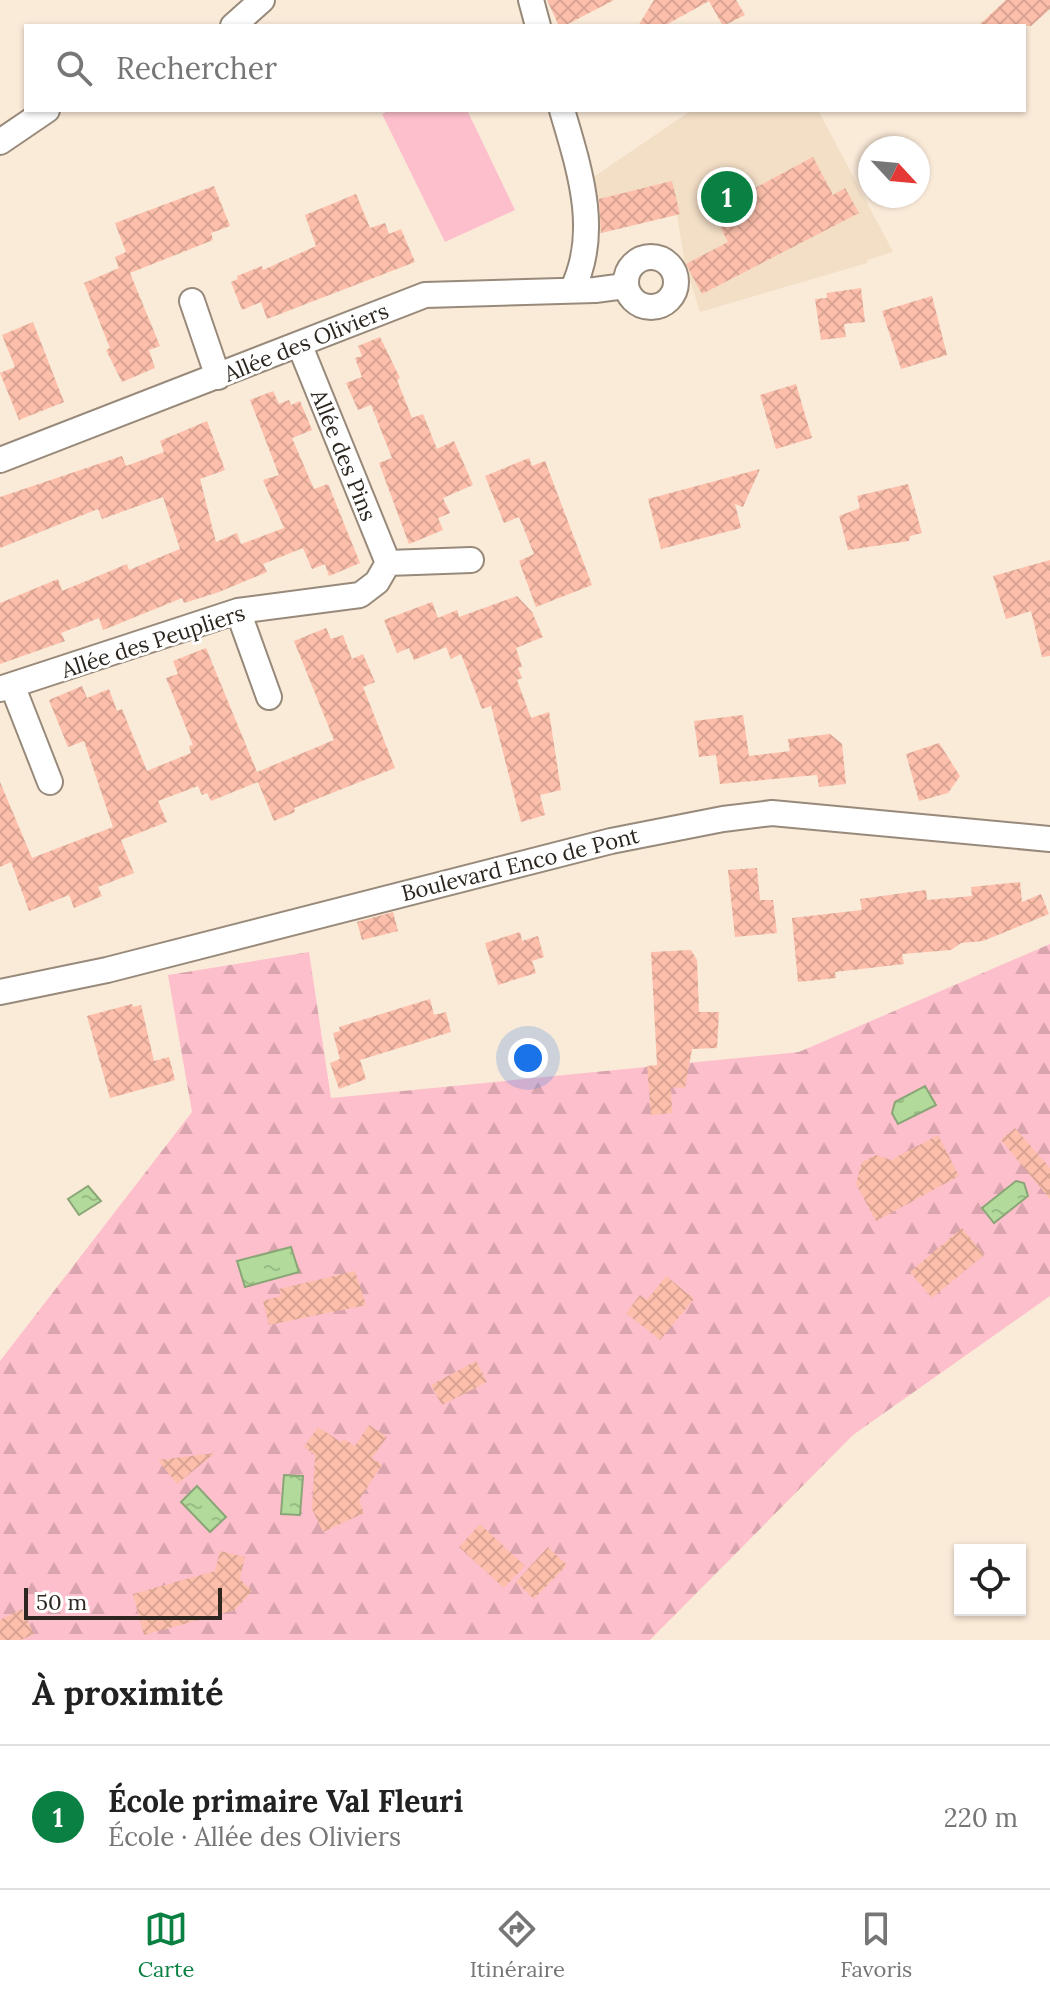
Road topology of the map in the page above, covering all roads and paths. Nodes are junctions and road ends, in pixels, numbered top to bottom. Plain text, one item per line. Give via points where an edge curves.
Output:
1 (262, 0) edge
2 (531, 0) edge
3 (235, 24) edge
4 (537, 24) edge
5 (44, 112) edge
6 (563, 112) edge
7 (0, 142) edge
8 (625, 286) dead end
9 (572, 290) junction
10 (192, 301) dead end
11 (300, 346) junction
12 (218, 377) junction
13 (0, 460) edge
14 (471, 560) dead end
15 (388, 563) junction
16 (238, 611) junction
17 (6, 687) edge
18 (269, 697) dead end
19 (50, 782) dead end
20 (1050, 839) edge
21 (0, 992) edge

1 - 3 street
2 - 4 street
5 - 7 street
6 - 9 street via 583,183 587,253
8 - 9 street, Allée des Oliviers
9 - 11 street, Allée des Oliviers via 425,295
10 - 12 street
11 - 12 street, Allée des Oliviers
11 - 15 street, Allée des Pins
12 - 13 street, Allée des Oliviers
14 - 15 street
15 - 16 street, Allée des Peupliers via 377,582 360,595
16 - 17 street, Allée des Peupliers
16 - 18 street
17 - 19 street
20 - 21 street, Boulevard Enco de Pont via 772,813 723,819 611,841 107,970

